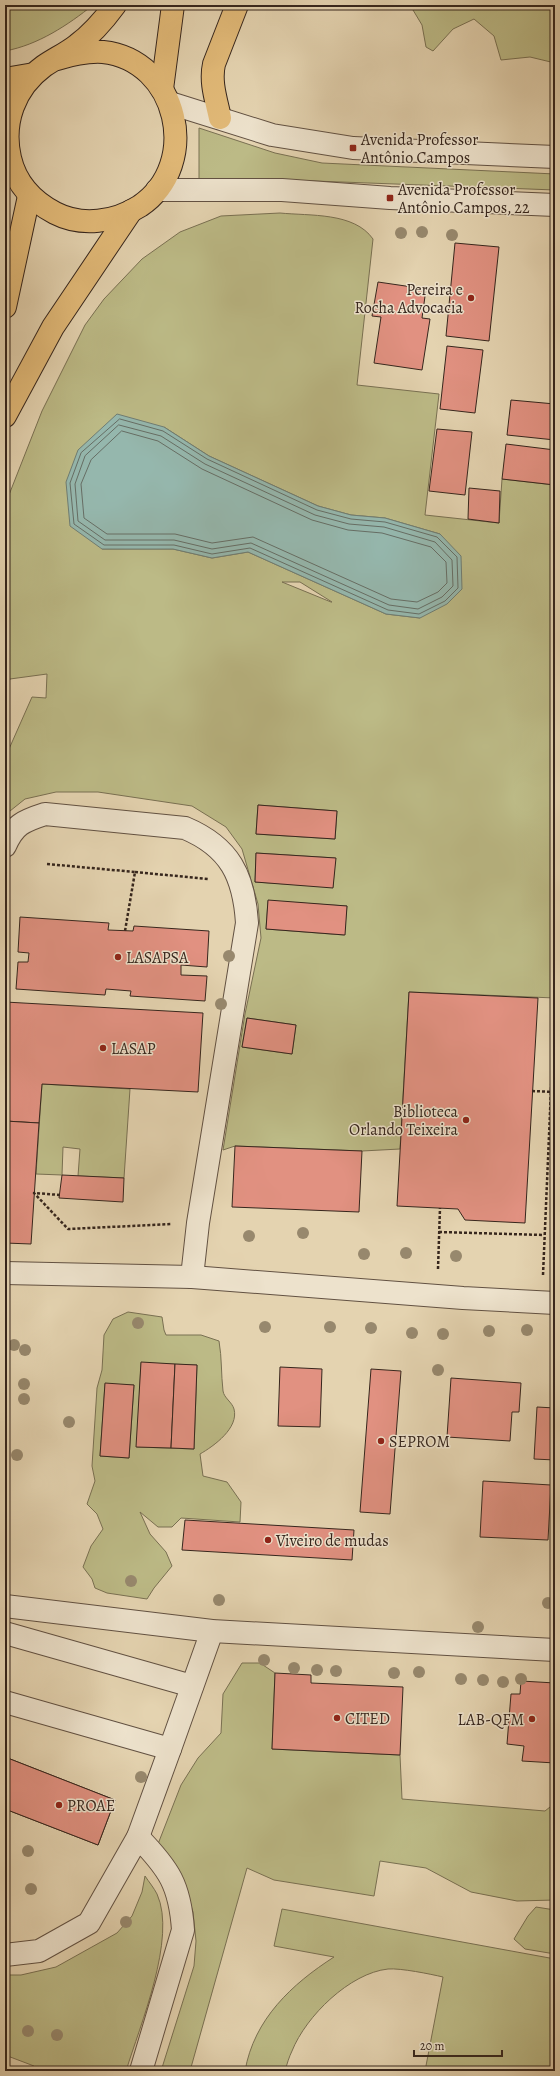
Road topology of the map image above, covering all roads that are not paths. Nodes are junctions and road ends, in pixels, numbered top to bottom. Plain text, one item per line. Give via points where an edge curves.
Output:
1 (115, 5) edge
2 (173, 5) edge
3 (237, 5) edge
4 (58, 59) junction
5 (34, 74) junction
6 (5, 79) edge
7 (166, 96) junction
8 (220, 118) junction
9 (555, 157) edge
10 (8, 166) edge
11 (157, 190) junction
12 (29, 196) junction
13 (555, 205) edge
14 (131, 211) junction
15 (5, 307) edge
16 (5, 416) edge
17 (5, 846) edge
18 (5, 1273) edge
19 (192, 1277) junction
20 (555, 1304) edge
21 (5, 1606) edge
22 (212, 1631) junction
23 (5, 1633) edge
24 (555, 1650) edge
25 (192, 1686) junction
26 (5, 1702) edge
27 (170, 1749) junction
28 (138, 1837) junction
29 (5, 1955) edge
30 (141, 2071) edge

1 - 4 main road via 102,22
2 - 7 main road
3 - 8 main road via 212,73
4 - 5 main road
4 - 7 main road via 80,52 103,52 126,59 146,71
5 - 6 main road
5 - 10 main road via 18,94 8,118
7 - 8 street
7 - 11 main road via 175,119 176,144 170,168
8 - 9 street via 272,135 353,148
10 - 12 main road
11 - 13 street via 282,190 390,198
11 - 14 main road
12 - 14 main road via 60,216 78,221 114,218
12 - 15 main road
14 - 16 main road via 53,327
17 - 19 street via 17,826 45,814 185,828 201,834 223,851 232,866 245,900 247,923 198,1223
18 - 19 street
19 - 20 street
21 - 22 street
22 - 24 street
22 - 25 street
23 - 25 street
25 - 27 street
26 - 27 street
27 - 28 street
28 - 29 street via 89,1923 38,1951
28 - 30 street via 158,1858 174,1881 182,1905 183,1930

